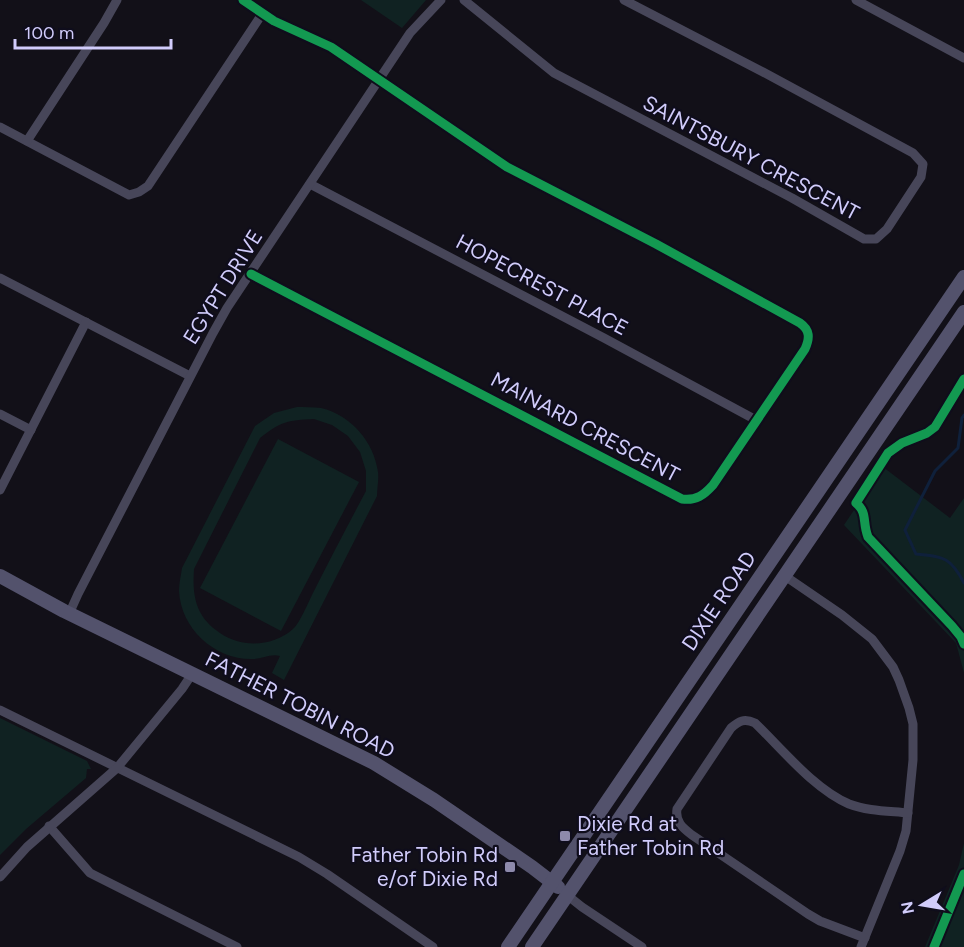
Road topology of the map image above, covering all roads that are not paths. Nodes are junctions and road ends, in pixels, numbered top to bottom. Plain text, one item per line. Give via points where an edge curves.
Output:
1 (117, 0) edge
2 (243, 0) edge
3 (441, 0) edge
4 (464, 0) edge
5 (624, 0) edge
6 (856, 0) edge
7 (262, 14) junction
8 (964, 58) edge
9 (380, 80) junction
10 (0, 127) edge
11 (27, 141) junction
12 (310, 184) junction
13 (251, 274) junction
14 (964, 277) edge
15 (0, 278) edge
16 (964, 312) edge
17 (86, 322) junction
18 (190, 376) junction
19 (0, 414) edge
20 (756, 420) junction
21 (31, 430) junction
22 (0, 490) edge
23 (0, 576) edge
24 (785, 576) junction
25 (69, 614) junction
26 (192, 674) junction
27 (0, 710) edge
28 (117, 768) junction
29 (908, 813) junction
30 (50, 826) junction
31 (0, 877) edge
32 (552, 883) junction
33 (567, 895) junction
34 (863, 943) edge
35 (237, 947) edge
36 (433, 947) edge
37 (508, 947) edge
38 (532, 947) edge
39 (642, 947) edge

1 - 11 street
2 - 7 street, MAINARD CRESCENT
3 - 9 street, EGYPT DRIVE via 410,33
4 - 5 street, SAINTSBURY CRESCENT via 554,73 864,238 876,239 887,229 921,177 923,164 913,153
6 - 8 street
7 - 9 street, MAINARD CRESCENT via 331,47
7 - 11 street via 148,186 139,192 129,195
9 - 12 street, EGYPT DRIVE
9 - 20 street, MAINARD CRESCENT via 507,167 803,325 809,337 805,349
10 - 11 street
12 - 13 street, EGYPT DRIVE
12 - 20 street, HOPECREST PLACE
13 - 18 street, EGYPT DRIVE via 227,308
13 - 20 street, MAINARD CRESCENT via 682,499 705,494
14 - 32 main road, DIXIE ROAD
15 - 17 street
16 - 24 main road, DIXIE ROAD
17 - 18 street
17 - 21 street
18 - 25 street, EGYPT DRIVE
19 - 21 street
21 - 22 street
23 - 25 main road, FATHER TOBIN ROAD
24 - 29 street via 861,629 893,667 913,724
24 - 33 main road, DIXIE ROAD
25 - 26 main road, FATHER TOBIN ROAD
26 - 28 street
26 - 32 main road, FATHER TOBIN ROAD via 374,763
27 - 28 street
28 - 30 street
28 - 36 street via 306,862
29 - 34 street via 900,851
29 - 34 street via 858,807 828,793 754,723 744,720 731,728 677,809 678,822 692,835 808,914
30 - 31 street
30 - 35 street via 90,873
32 - 33 main road, FATHER TOBIN ROAD
32 - 37 main road, DIXIE ROAD
33 - 38 main road, DIXIE ROAD
33 - 39 street

